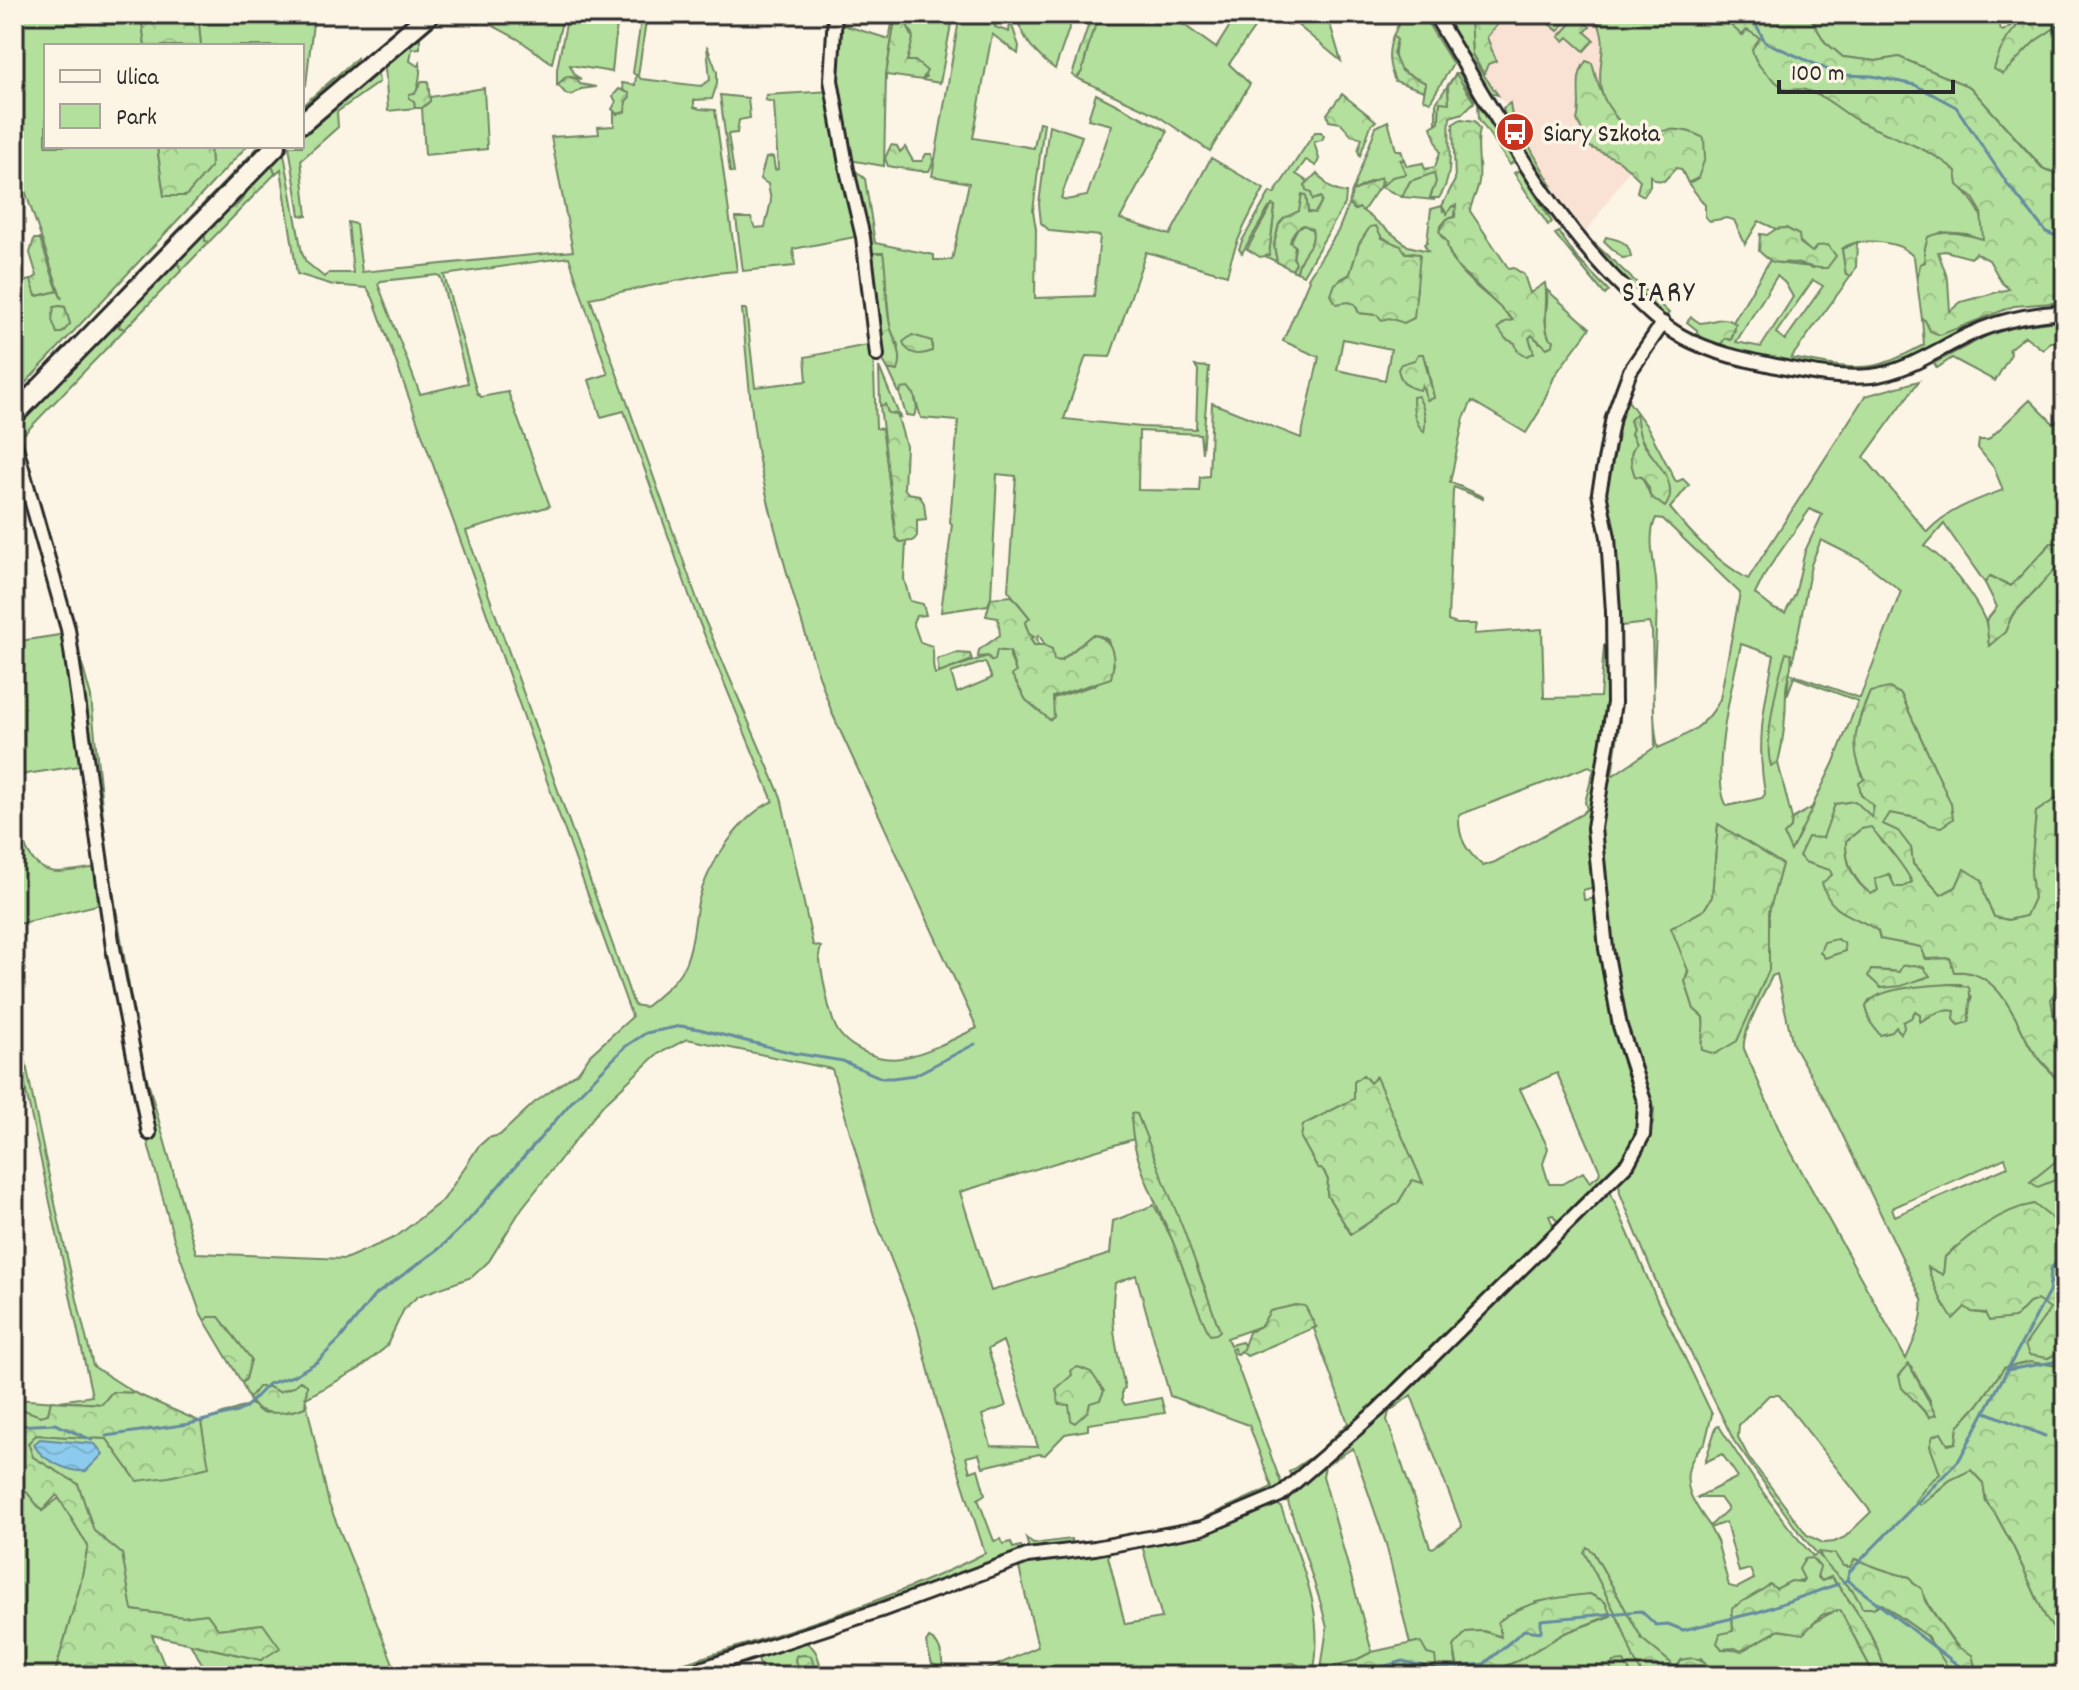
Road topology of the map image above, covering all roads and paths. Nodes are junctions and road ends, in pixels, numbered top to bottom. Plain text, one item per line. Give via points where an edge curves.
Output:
1 (430, 14) edge
2 (835, 14) edge
3 (1434, 14) edge
4 (304, 121) edge
5 (274, 148) edge
6 (2065, 312) edge
7 (1663, 323) junction
8 (877, 355) dead end
9 (14, 415) edge
10 (14, 440) edge
11 (149, 1133) dead end
12 (679, 1676) edge

1 - 4 main road
2 - 8 street via 831,80 863,237
3 - 7 street via 1555,210 1592,257
5 - 9 main road
6 - 7 street via 1983,328 1874,376 1833,377 1730,357
7 - 12 street via 1630,371 1613,417 1599,493 1610,556 1614,703 1594,828 1620,1026 1645,1104 1643,1135 1628,1163 1378,1410 1280,1495 1202,1528 1027,1556
10 - 11 street via 68,629 113,948

